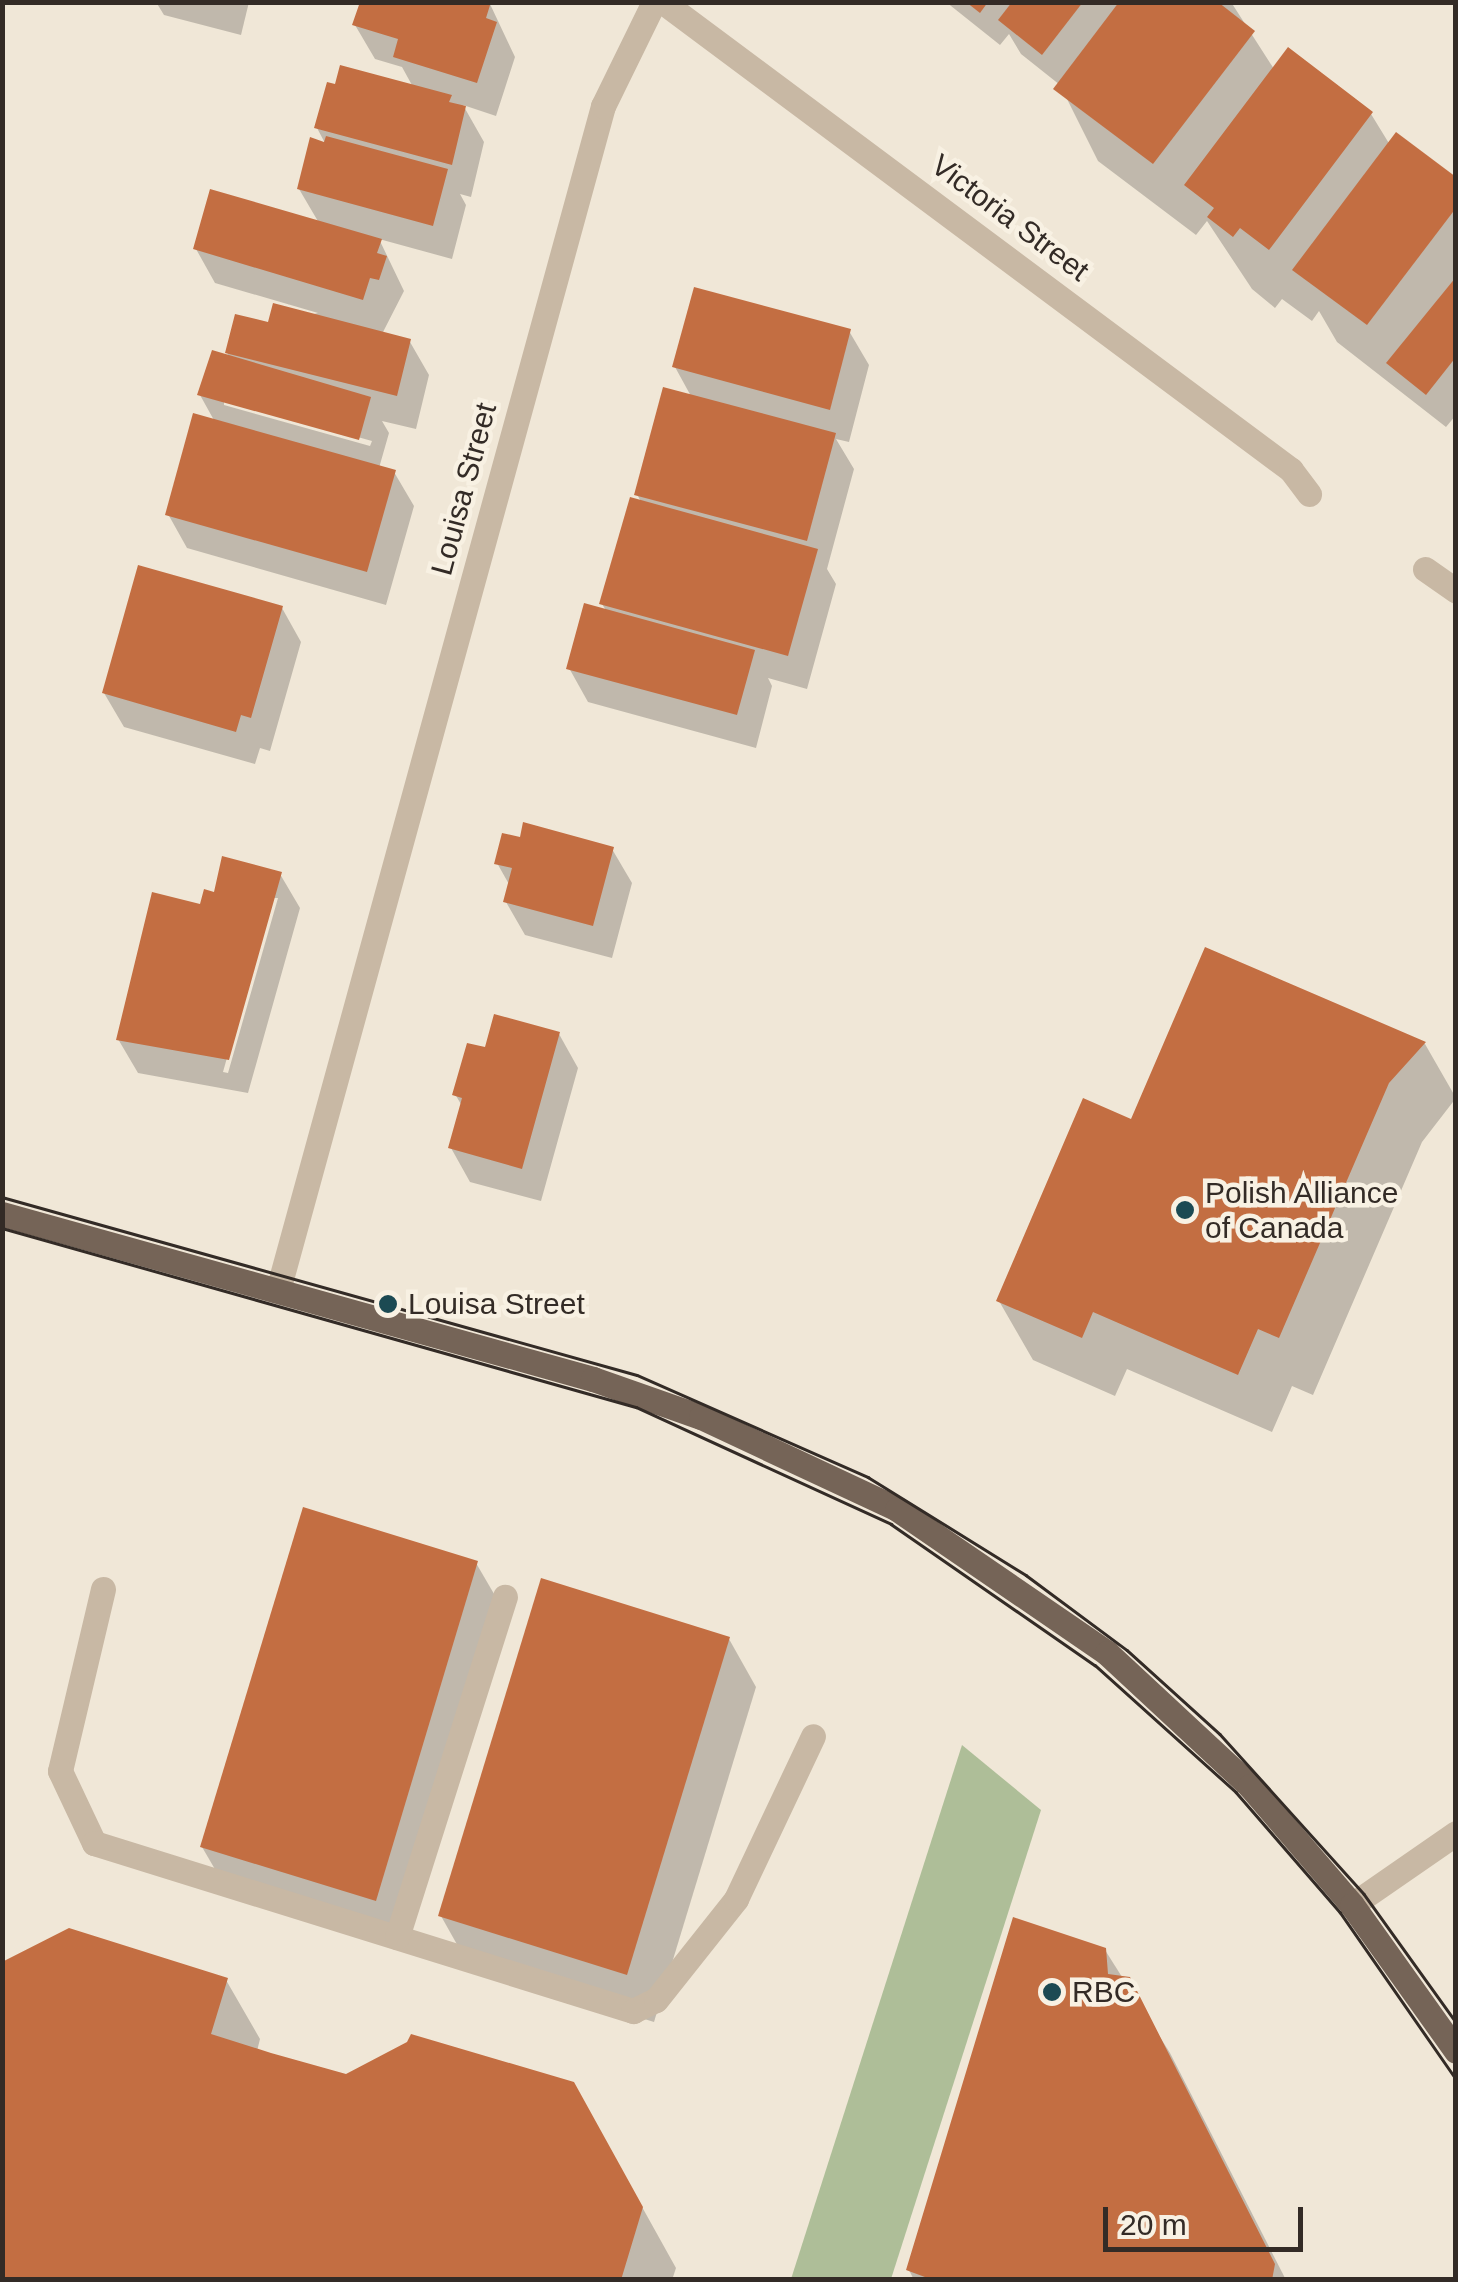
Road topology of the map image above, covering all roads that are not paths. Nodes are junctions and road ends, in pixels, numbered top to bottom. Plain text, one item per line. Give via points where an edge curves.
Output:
1 (654, 2) edge
2 (663, 2) edge
3 (1309, 494) dead end
4 (1425, 569) dead end
5 (1456, 591) edge
6 (2, 1214) edge
7 (278, 1290) junction
8 (103, 1590) dead end
9 (505, 1597) dead end
10 (813, 1736) dead end
11 (1456, 1833) edge
12 (1352, 1905) junction
13 (398, 1938) junction
14 (1456, 2051) edge

1 - 7 street, Louisa Street via 603,106
2 - 3 street, Victoria Street via 1291,470
4 - 5 street
6 - 7 main road
7 - 12 main road via 594,1379 701,1418 896,1509 1107,1654 1250,1786
8 - 13 street via 60,1771 94,1843
9 - 13 street
10 - 13 street via 736,1900 656,2000 633,2010
11 - 12 street
12 - 14 main road

